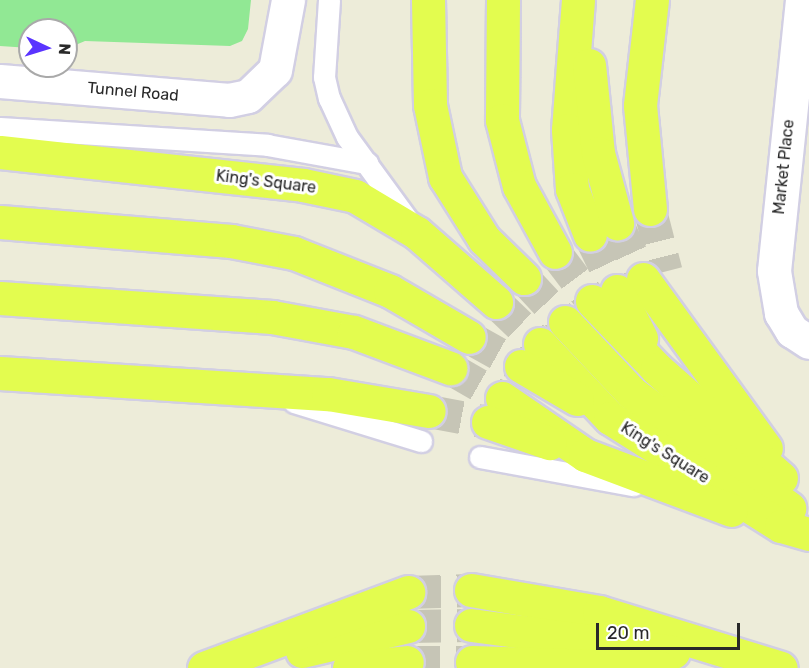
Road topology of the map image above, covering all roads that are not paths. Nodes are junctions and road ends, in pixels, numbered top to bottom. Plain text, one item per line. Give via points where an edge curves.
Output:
1 (288, 0) edge
2 (329, 0) edge
3 (428, 0) edge
4 (502, 0) edge
5 (578, 0) edge
6 (585, 0) edge
7 (652, 0) edge
8 (802, 0) edge
9 (0, 81) edge
10 (801, 87) edge
11 (0, 128) edge
12 (0, 152) edge
13 (368, 163) junction
14 (650, 209) tunnel mouth
15 (0, 222) edge
16 (417, 232) junction
17 (555, 252) tunnel mouth
18 (524, 278) tunnel mouth
19 (0, 297) edge
20 (496, 302) tunnel mouth
21 (565, 322) tunnel mouth
22 (469, 337) tunnel mouth
23 (800, 337) edge
24 (531, 355) tunnel mouth
25 (450, 369) tunnel mouth
26 (0, 373) edge
27 (495, 410) tunnel mouth
28 (425, 426) tunnel mouth
29 (480, 457) dead end
30 (681, 493) junction
31 (802, 517) edge
32 (471, 590) tunnel mouth
33 (408, 592) tunnel mouth
34 (471, 625) tunnel mouth
35 (408, 626) tunnel mouth
36 (407, 662) tunnel mouth
37 (472, 662) tunnel mouth
38 (204, 668) edge
39 (241, 668) edge
40 (349, 668) edge
41 (661, 668) edge
42 (769, 668) edge
43 (781, 668) edge

1 - 9 street, Tunnel Road via 283,50 262,88 229,100
2 - 13 lane via 324,77 347,137
3 - 18 main road via 430,105 445,177 484,239
4 - 17 main road via 502,120 519,186
5 - 6 main road via 568,130 572,189 604,229
7 - 14 main road via 640,105
8 - 10 street, Market Place
10 - 23 street, Market Place via 774,271 781,313
11 - 13 lane via 267,145
12 - 16 main road, King's Square via 303,185 355,196
13 - 16 lane
15 - 22 main road via 231,241 294,253 390,291
16 - 20 main road, King's Square
19 - 25 main road via 272,317 354,332
21 - 31 main road via 632,393
24 - 31 main road, King's Square via 609,418
26 - 28 main road via 328,394
27 - 30 main road via 585,455
29 - 30 lane
30 - 31 main road
31 - 31 main road via 694,346 629,286 657,369
32 - 43 main road via 589,609
33 - 38 main road
34 - 42 main road via 520,628
35 - 39 main road via 386,627
36 - 40 main road
37 - 41 main road

